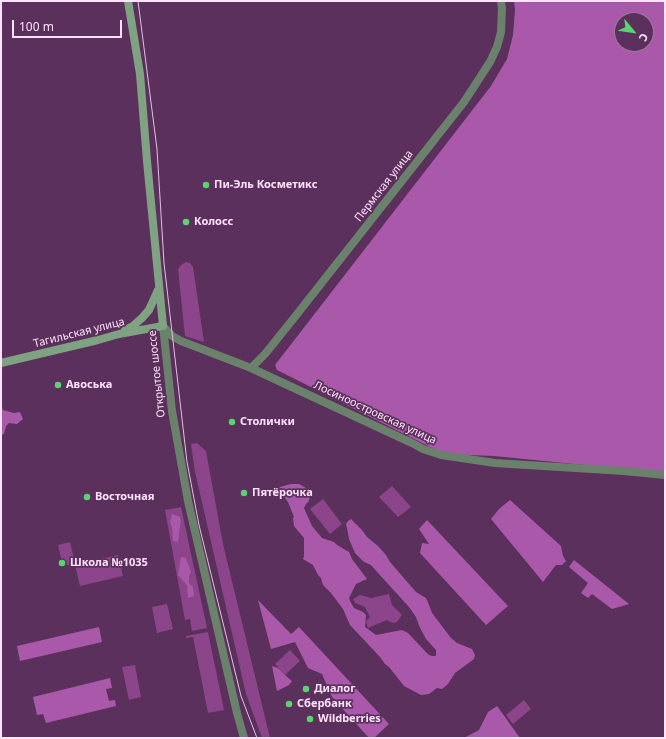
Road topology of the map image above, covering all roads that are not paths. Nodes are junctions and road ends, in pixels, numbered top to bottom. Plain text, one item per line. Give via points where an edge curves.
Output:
1 (128, 1) edge
2 (501, 1) edge
3 (159, 288) junction
4 (163, 326) junction
5 (119, 334) junction
6 (1, 363) edge
7 (251, 368) junction
8 (665, 475) edge
9 (244, 738) edge

1 - 3 main road, Открытое шоссе via 140,74
2 - 7 street, Пермская улица via 501,32 497,47 464,102 290,324
3 - 4 main road, Открытое шоссе
3 - 5 main road via 142,318
4 - 5 main road, Тагильская улица
4 - 7 street, Лосиноостровская улица via 181,341
4 - 9 street, Открытое шоссе via 172,411 188,502
5 - 6 main road, Тагильская улица
7 - 8 street, Лосиноостровская улица via 423,449 441,455 496,463

